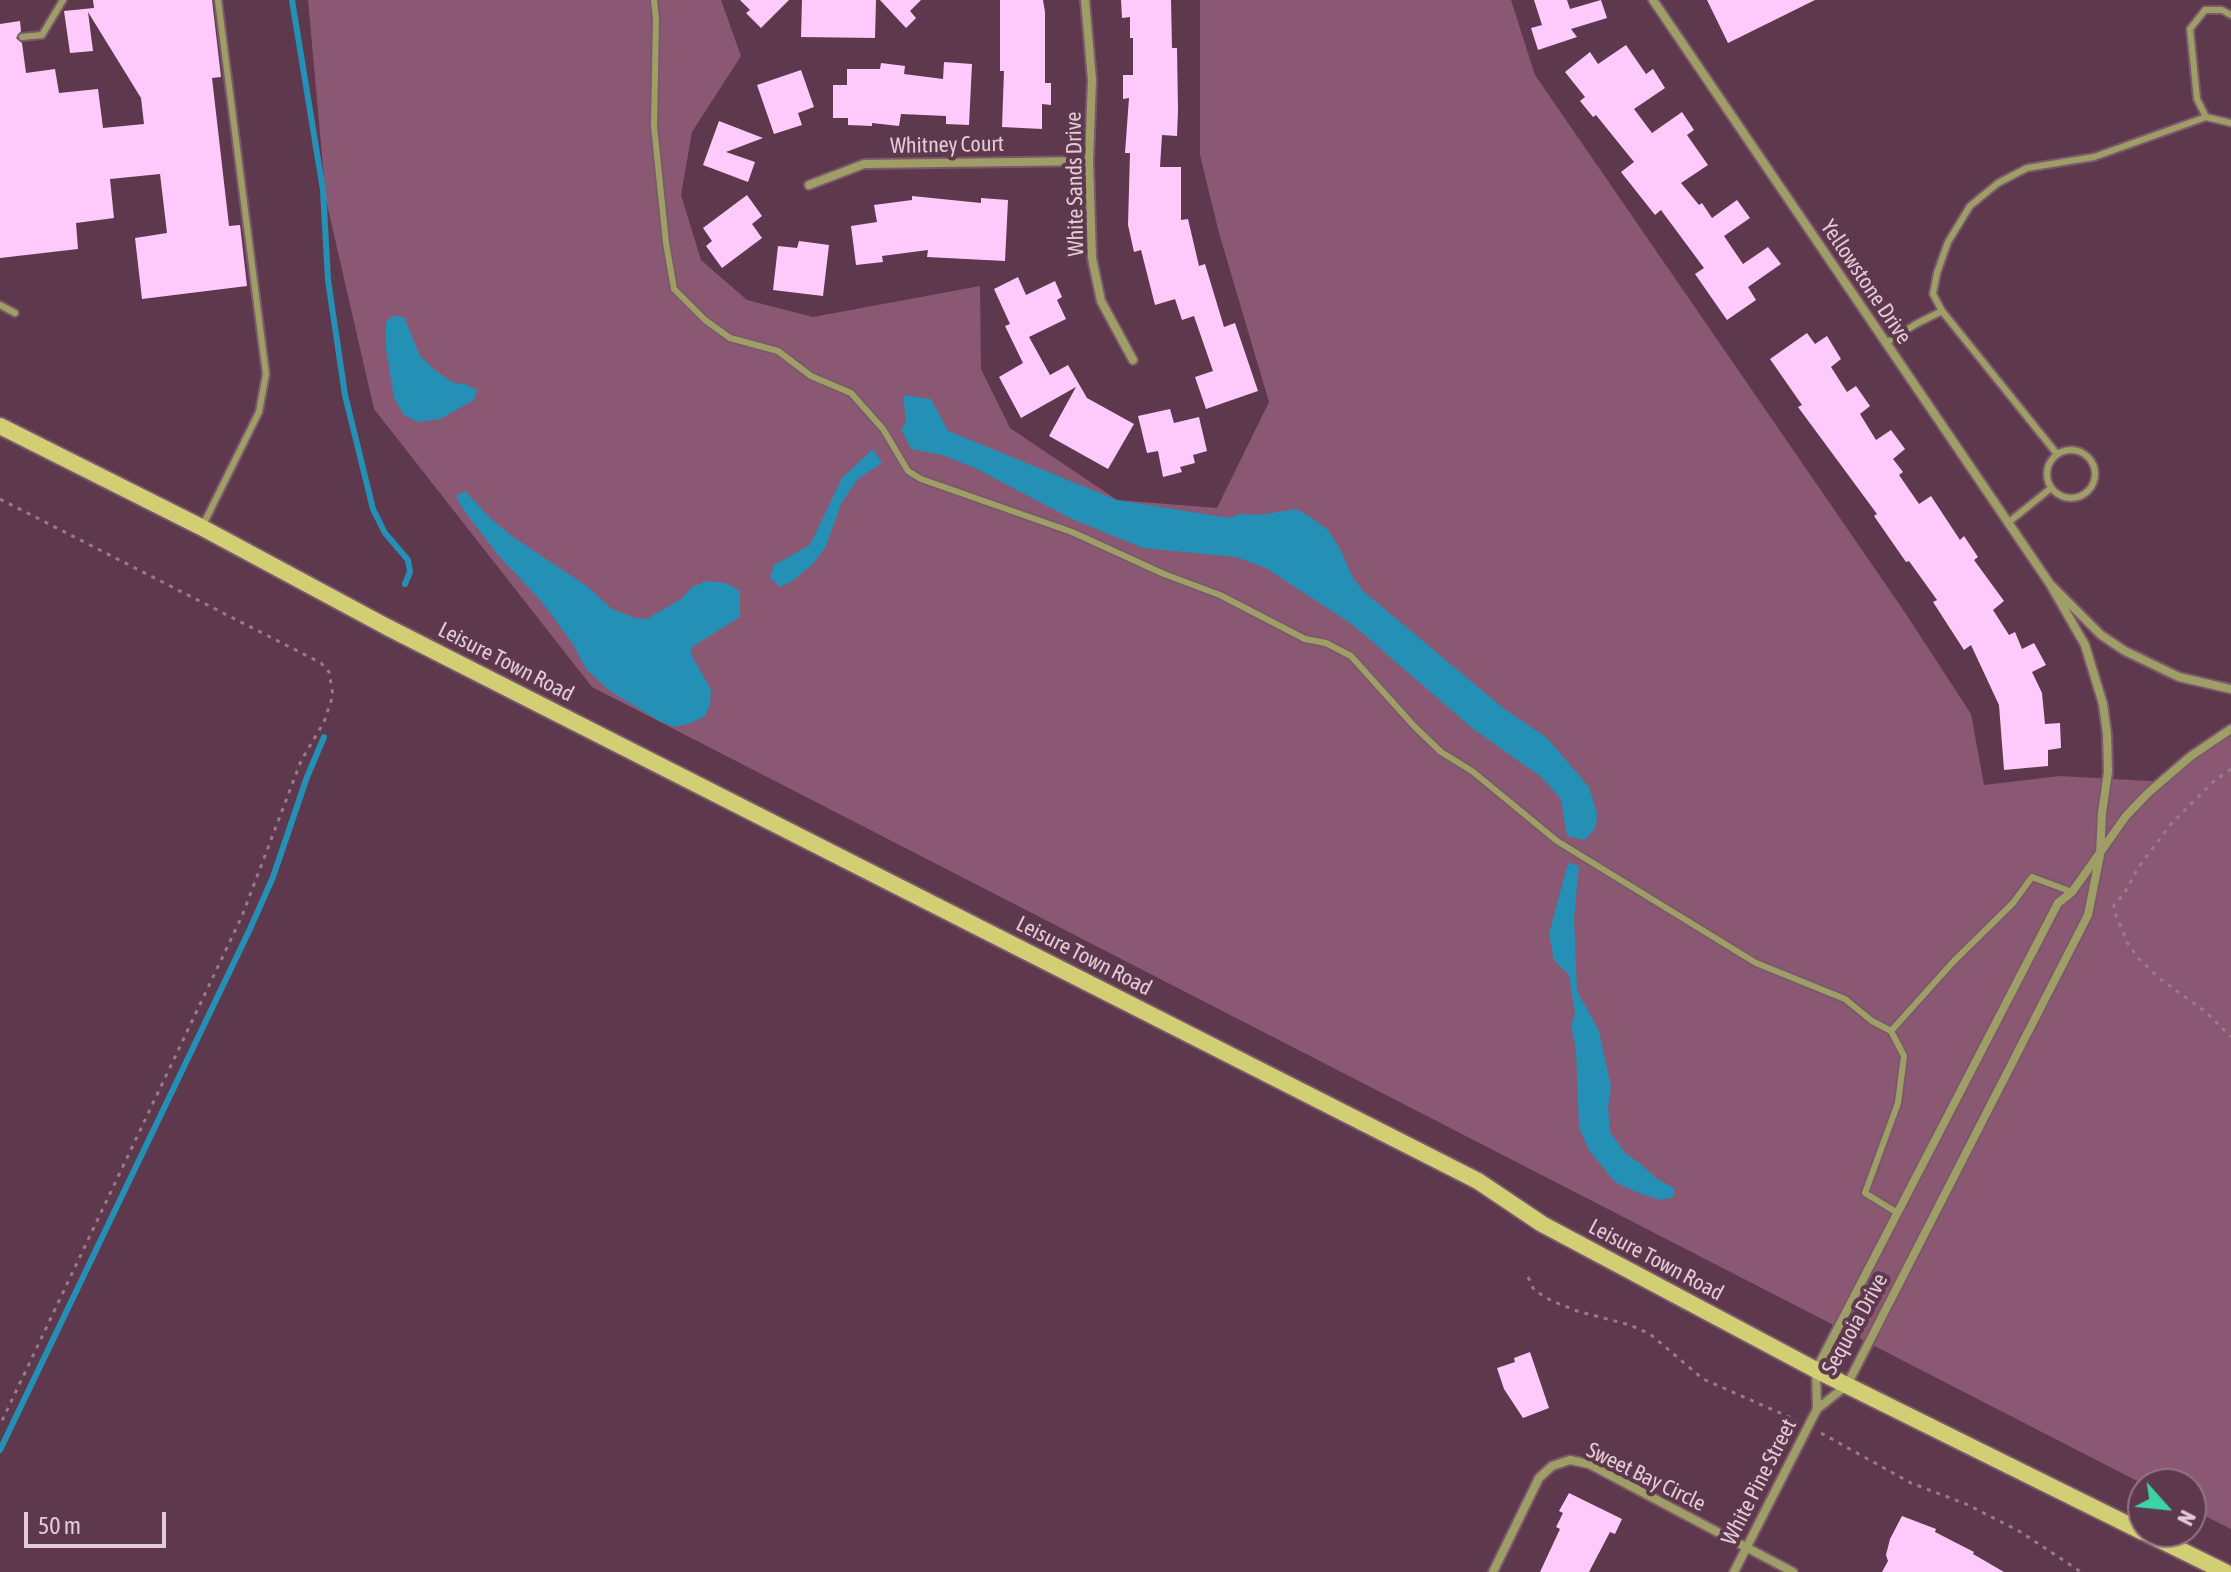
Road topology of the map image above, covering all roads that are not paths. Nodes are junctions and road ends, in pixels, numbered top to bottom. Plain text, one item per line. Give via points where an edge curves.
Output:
1 (63, 0) edge
2 (218, 0) edge
3 (654, 0) edge
4 (1085, 0) edge
5 (1653, 0) edge
6 (2231, 15) edge
7 (22, 37) dead end
8 (2206, 117) junction
9 (2231, 123) edge
10 (1089, 161) junction
11 (809, 185) dead end
12 (0, 305) edge
13 (1942, 311) junction
14 (15, 313) dead end
15 (1886, 343) junction
16 (1133, 360) dead end
17 (0, 426) edge
18 (2057, 454) junction
19 (2051, 488) junction
20 (2009, 522) junction
21 (201, 527) junction
22 (2050, 584) junction
23 (2231, 689) edge
24 (2231, 729) edge
25 (2100, 855) junction
26 (2072, 892) junction
27 (1891, 1031) junction
28 (1896, 1212) junction
29 (1816, 1370) junction
30 (1847, 1385) junction
31 (1817, 1409) junction
32 (2127, 1524) edge
33 (1746, 1548) junction
34 (2174, 1548) edge
35 (2216, 1570) edge
36 (1493, 1572) edge
37 (1734, 1572) edge
38 (1793, 1572) edge

1 - 7 lane via 42,35
2 - 21 lane via 266,374 259,412
3 - 27 lane via 654,126 666,243 674,289 705,320 730,338 778,351 811,376 851,393 883,429 908,471 921,479 1072,532 1351,656 1441,752 1557,841 1756,963 1845,999
4 - 10 street, White Sands Drive via 1092,80
5 - 15 street, Yellowstone Drive
6 - 8 lane via 2205,10 2190,29 2197,99
8 - 9 lane
8 - 13 lane via 2094,157 2027,168 1998,183 1970,206 1948,242 1933,294
10 - 11 street, Whitney Court via 864,164
10 - 16 street, White Sands Drive via 1092,258 1101,301
12 - 14 lane
13 - 15 lane
13 - 18 lane
15 - 20 street, Yellowstone Drive
17 - 21 main road, Leisure Town Road
18 - 19 lane via 2046,473
18 - 19 lane via 2081,451 2092,463 2094,480 2078,497 2063,497
19 - 20 lane
20 - 22 street, Yellowstone Drive
21 - 29 main road, Leisure Town Road via 387,627 1478,1181 1542,1224
22 - 23 street, Yellowstone Drive via 2101,635 2125,651 2179,677
22 - 25 street, Yellowstone Drive via 2085,645 2103,704 2108,772
24 - 25 street, Sequoia Drive via 2148,793
25 - 26 street, Sequoia Drive
25 - 30 street, Sequoia Drive via 2088,915
26 - 27 lane via 2032,877
26 - 28 street, Sequoia Drive via 2058,903
27 - 28 lane via 1904,1056 1898,1103 1865,1193
28 - 29 street, Sequoia Drive
29 - 30 main road, Leisure Town Road
29 - 31 street, Sequoia Drive
30 - 31 street, Sequoia Drive
30 - 32 main road, Leisure Town Road
31 - 33 street, White Pine Street
33 - 36 street, Sweet Bay Circle via 1589,1464 1570,1460 1539,1478
33 - 37 street, White Pine Street
33 - 38 street
34 - 35 main road, Leisure Town Road

